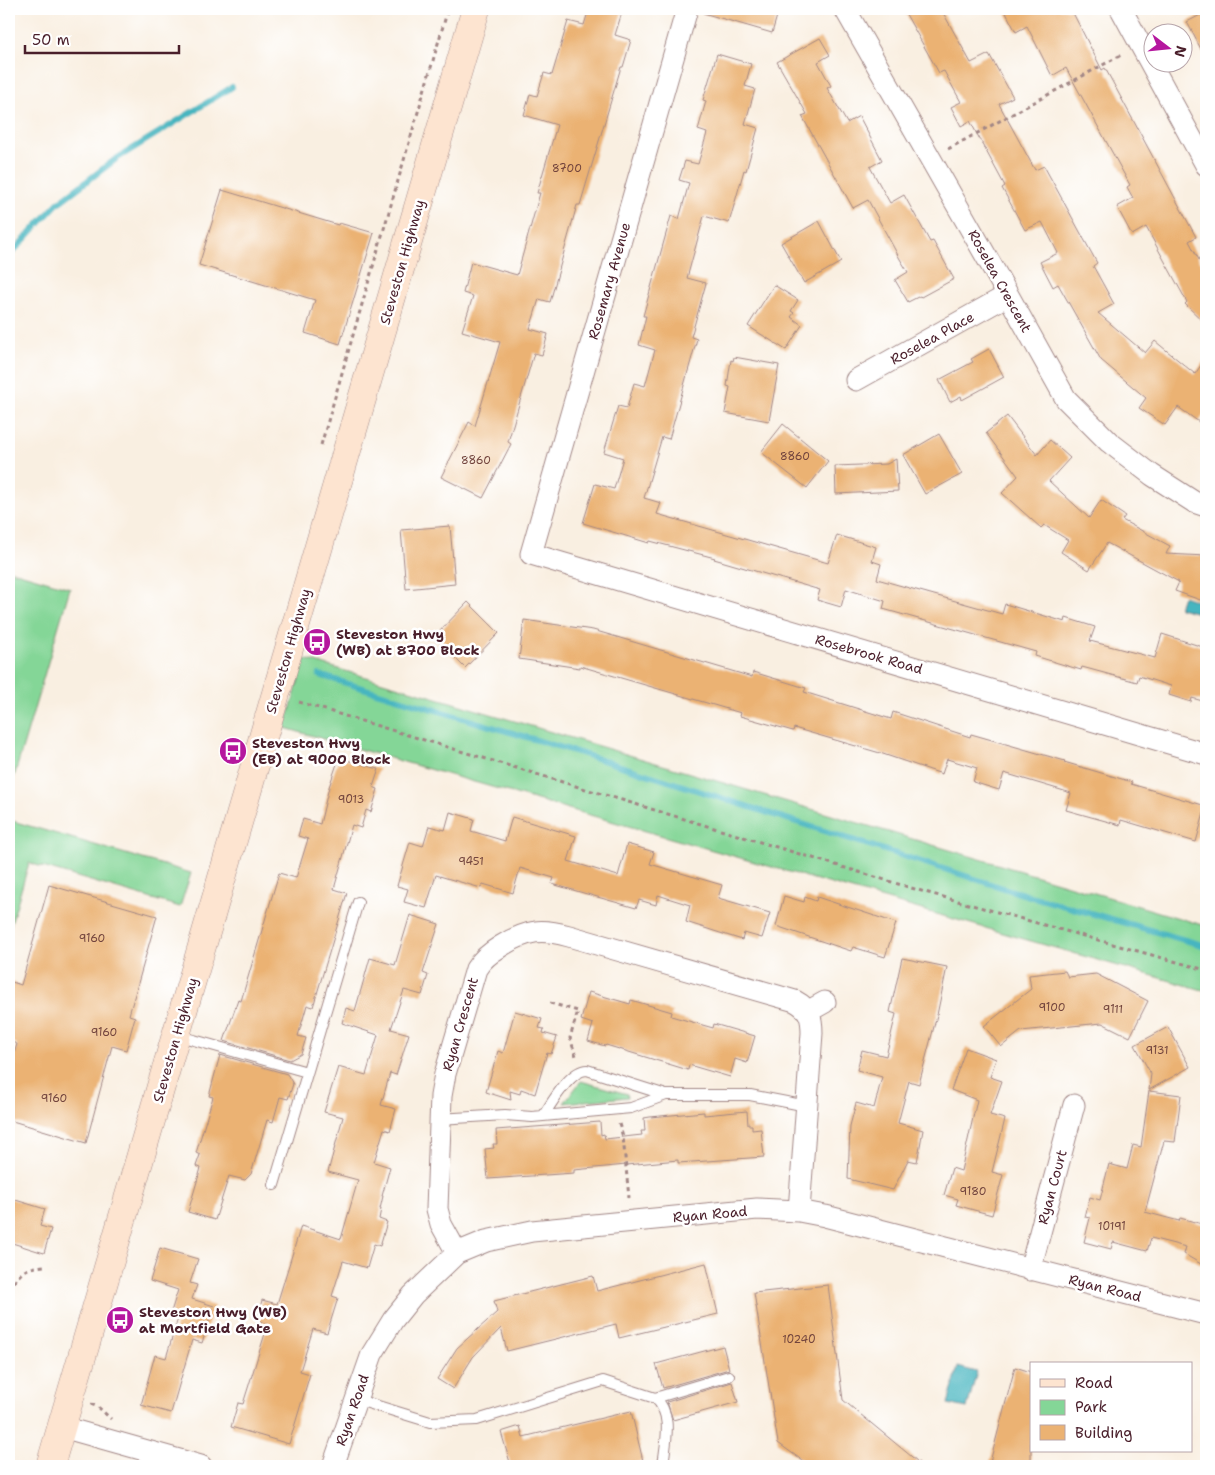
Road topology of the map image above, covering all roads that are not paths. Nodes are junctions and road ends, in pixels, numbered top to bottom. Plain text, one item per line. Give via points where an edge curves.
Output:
1 (476, 9) edge
2 (687, 9) edge
3 (846, 9) edge
4 (1121, 9) edge
5 (1206, 165) edge
6 (1008, 295) junction
7 (856, 380) dead end
8 (1206, 506) edge
9 (531, 554) joint
10 (1206, 754) edge
11 (358, 902) dead end
12 (176, 1035) junction
13 (307, 1072) junction
14 (666, 1095) junction
15 (1074, 1105) dead end
16 (807, 1106) junction
17 (542, 1116) junction
18 (439, 1119) junction
19 (274, 1185) dead end
20 (799, 1211) junction
21 (457, 1253) junction
22 (1030, 1270) junction
23 (1206, 1314) edge
24 (729, 1376) dead end
25 (654, 1398) junction
26 (355, 1399) junction
27 (62, 1427) junction
28 (50, 1466) edge
29 (201, 1466) edge
30 (333, 1466) edge
31 (663, 1466) edge

1 - 12 main road, Steveston Highway
2 - 9 street, Rosemary Avenue
3 - 6 street, Roselea Crescent
4 - 5 street
6 - 7 street, Roselea Place
6 - 8 street, Roselea Crescent via 1066,399 1109,442 1152,475 1194,502
9 - 10 street, Rosebrook Road
11 - 13 lane
12 - 13 lane
12 - 27 main road, Steveston Highway
13 - 19 lane
14 - 16 lane via 750,1095
14 - 17 lane via 631,1108
14 - 17 lane via 581,1070 571,1077
15 - 22 street, Ryan Court
16 - 18 street, Ryan Crescent via 812,1024 817,1006 561,934 544,932 526,934 480,961 443,1080
16 - 20 street, Ryan Crescent
17 - 18 lane
18 - 21 street, Ryan Crescent via 437,1209 441,1224
20 - 21 street, Ryan Road via 756,1209 532,1231 486,1241
20 - 22 street, Ryan Road
21 - 26 street, Ryan Road via 413,1295 393,1320 372,1354
22 - 23 street, Ryan Road
24 - 25 lane
25 - 26 lane via 603,1381 477,1420 430,1422
25 - 31 lane via 662,1404 666,1414
26 - 30 street, Ryan Road
27 - 28 main road, Steveston Highway
27 - 29 street

